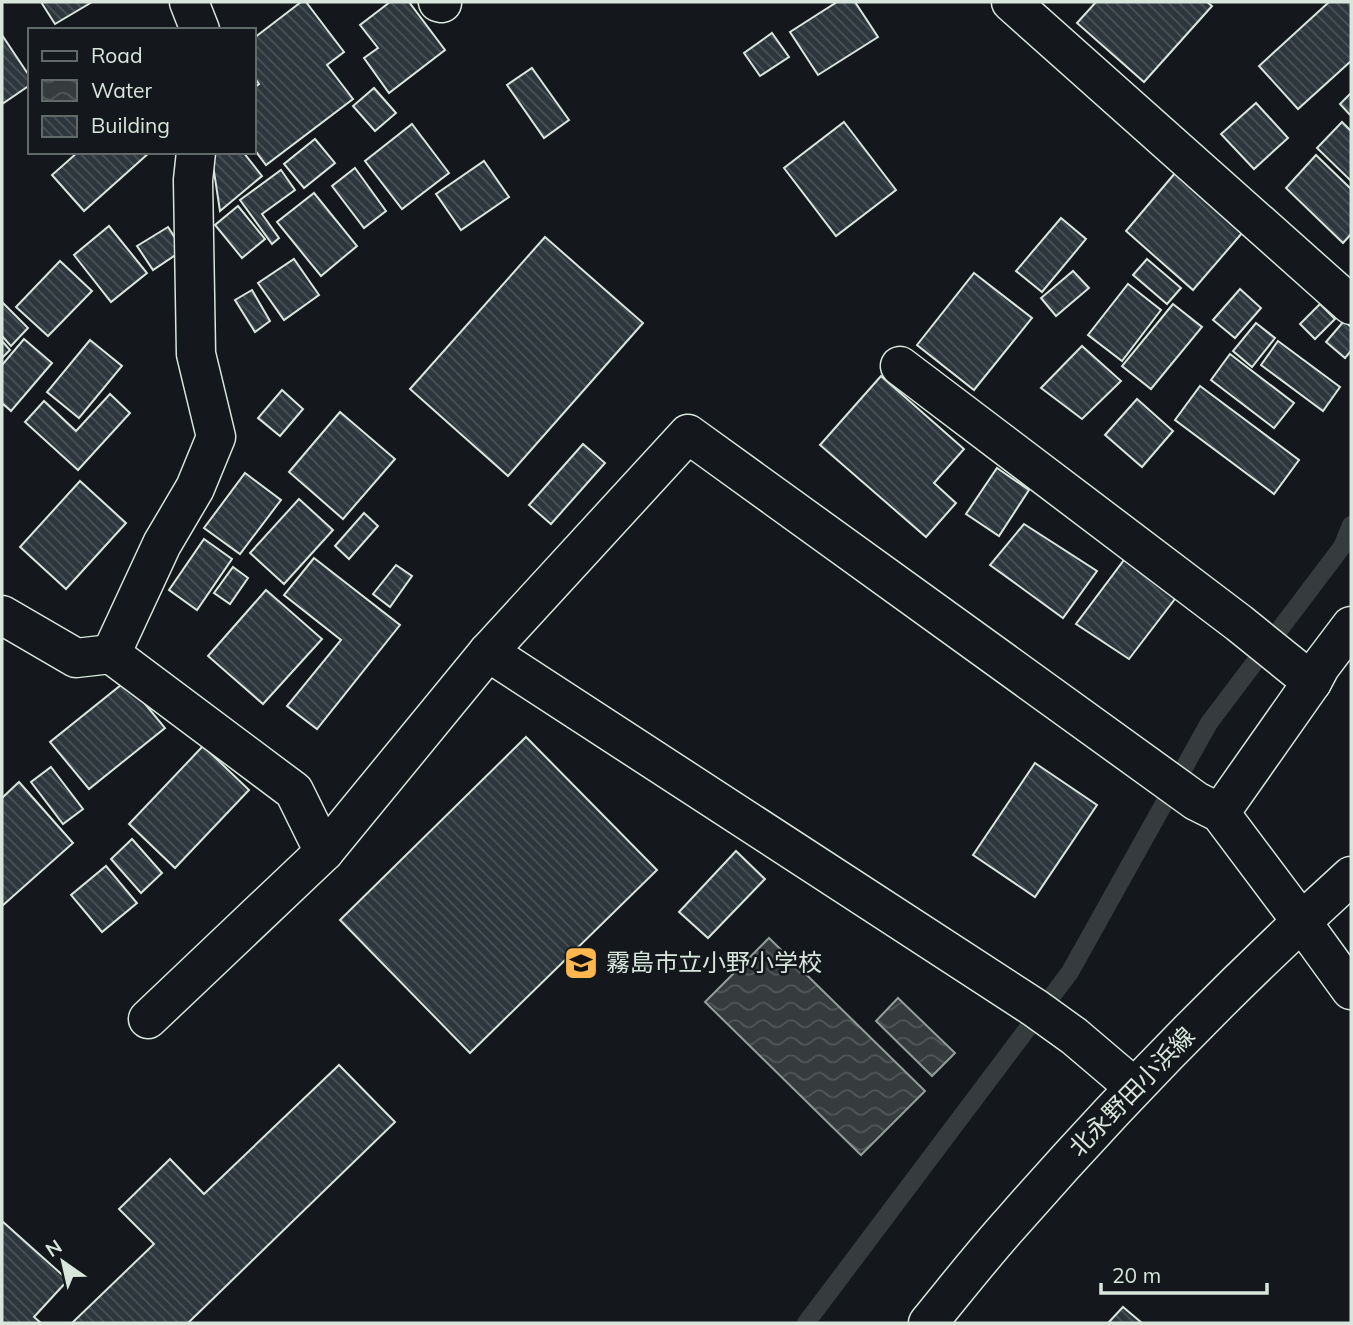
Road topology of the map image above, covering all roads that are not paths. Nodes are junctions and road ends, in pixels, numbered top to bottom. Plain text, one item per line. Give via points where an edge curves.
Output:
1 (190, 2) edge
2 (1011, 2) edge
3 (199, 28) edge
4 (197, 154) edge
5 (1351, 305) edge
6 (900, 366) dead end
7 (2, 615) edge
8 (1351, 626) edge
9 (488, 652) junction
10 (111, 654) junction
11 (1302, 675) junction
12 (1208, 807) junction
13 (324, 852) junction
14 (1351, 876) edge
15 (1301, 921) junction
16 (1351, 990) edge
17 (148, 1019) dead end
18 (1134, 1087) junction
19 (928, 1323) edge

1 - 3 street
2 - 5 street
4 - 10 street via 195,354 216,437
6 - 11 street
7 - 10 street via 76,658
8 - 11 street via 1320,667
9 - 12 street via 688,434
9 - 13 street
9 - 18 street via 1035,1008
10 - 13 street via 294,791
11 - 12 street
12 - 15 street
13 - 17 street
14 - 15 street, 北永野田小浜線
15 - 16 street
15 - 18 street, 北永野田小浜線
18 - 19 street, 北永野田小浜線 via 1011,1222

